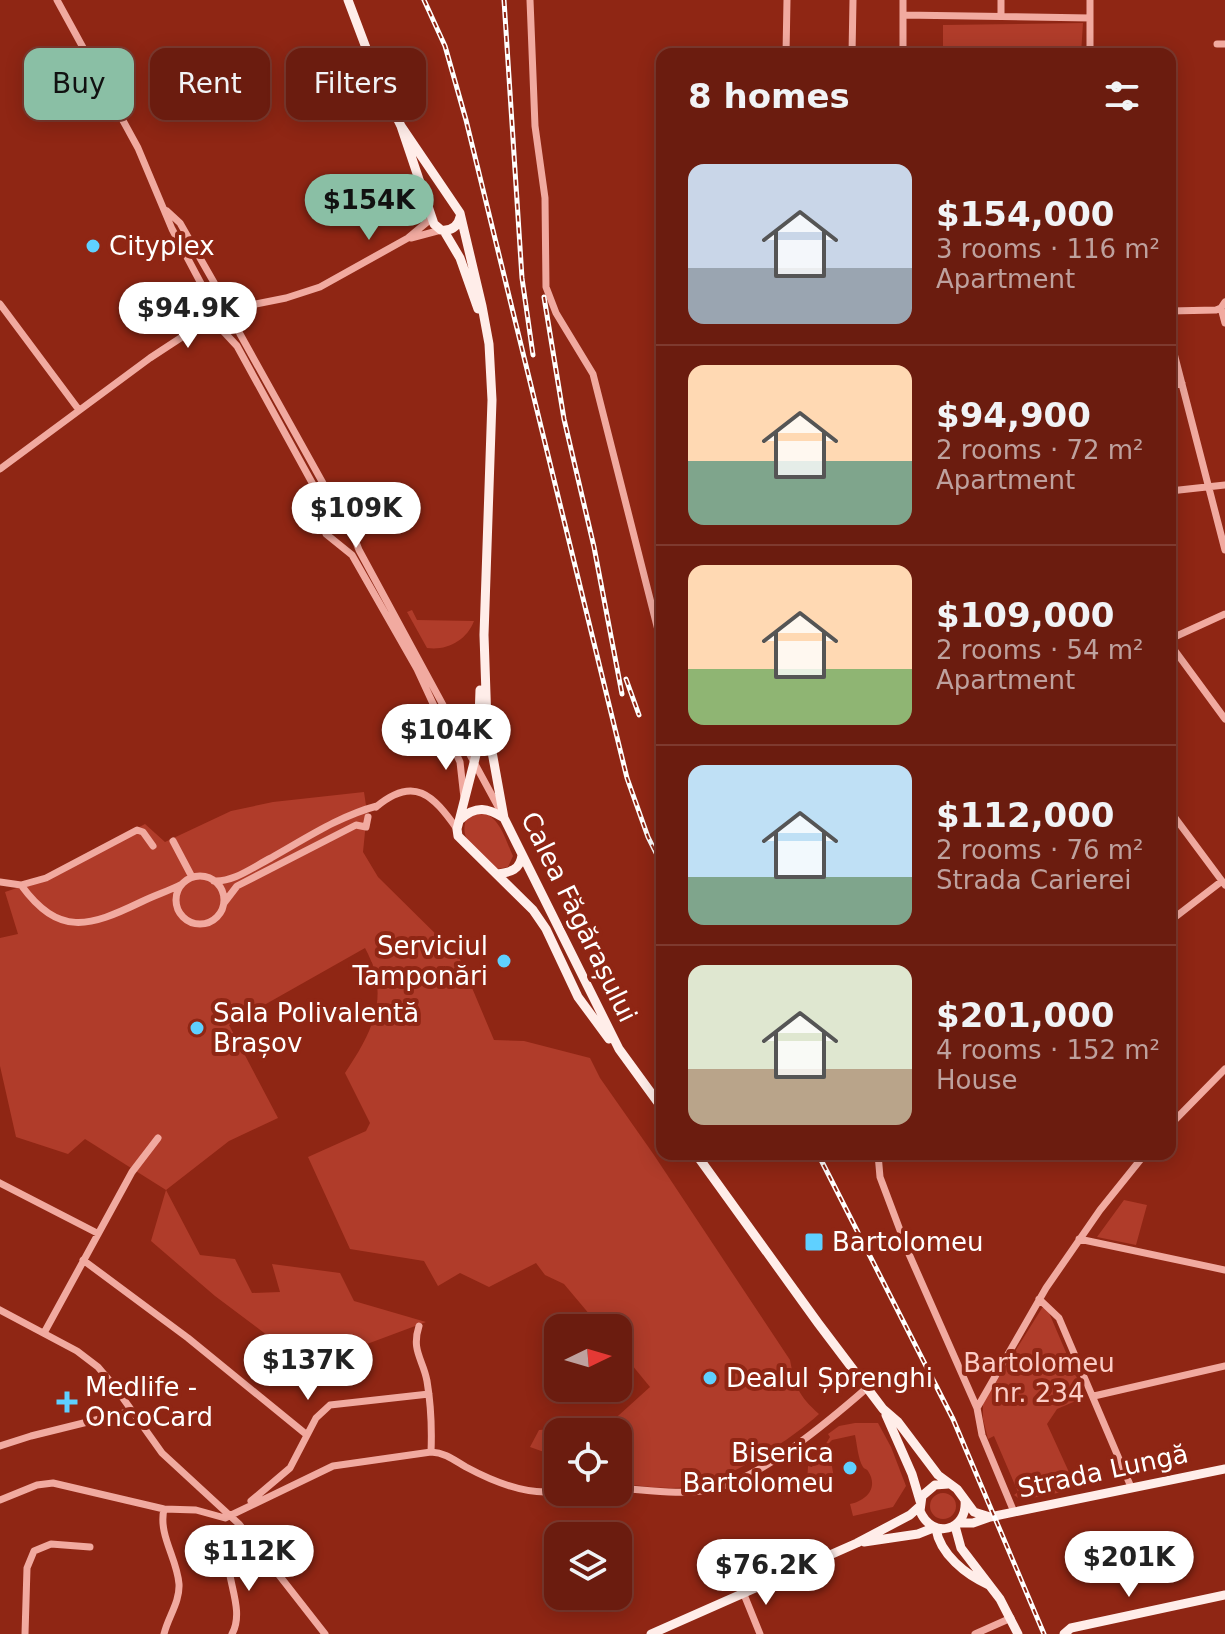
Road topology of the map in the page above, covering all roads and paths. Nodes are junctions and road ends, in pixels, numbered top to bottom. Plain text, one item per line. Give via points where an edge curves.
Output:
1 (57, 0) edge
2 (348, 0) edge
3 (530, 0) edge
4 (787, 0) edge
5 (853, 0) edge
6 (903, 0) edge
7 (1001, 0) edge
8 (1090, 0) edge
9 (903, 15) junction
10 (1001, 16) junction
11 (1090, 18) junction
12 (786, 48) edge
13 (852, 48) edge
14 (903, 48) edge
15 (1090, 48) edge
16 (401, 126) junction
17 (452, 203) junction
18 (166, 210) junction
19 (432, 216) junction
20 (460, 217) junction
21 (443, 230) junction
22 (408, 238) junction
23 (224, 300) junction
24 (0, 304) edge
25 (1223, 305) edge
26 (236, 308) junction
27 (1176, 310) edge
28 (211, 313) junction
29 (235, 320) junction
30 (1225, 323) edge
31 (484, 324) junction
32 (220, 325) junction
33 (1176, 360) edge
34 (1182, 383) junction
35 (1176, 385) edge
36 (79, 410) junction
37 (0, 469) edge
38 (1225, 485) edge
39 (1209, 487) junction
40 (1176, 490) edge
41 (343, 516) junction
42 (327, 520) junction
43 (350, 528) junction
44 (335, 541) junction
45 (1225, 550) edge
46 (1225, 614) edge
47 (656, 622) edge
48 (484, 635) junction
49 (1176, 639) edge
50 (1176, 650) edge
51 (1225, 719) edge
52 (474, 765) junction
53 (465, 802) junction
54 (377, 806) junction
55 (368, 817) junction
56 (504, 818) junction
57 (1176, 819) edge
58 (356, 825) junction
59 (458, 825) junction
60 (173, 841) dead end
61 (153, 846) dead end
62 (522, 855) junction
63 (497, 874) junction
64 (192, 877) junction
65 (214, 881) junction
66 (0, 882) edge
67 (1224, 883) edge
68 (182, 884) junction
69 (21, 885) junction
70 (164, 891) junction
71 (176, 894) junction
72 (224, 903) junction
73 (1176, 917) edge
74 (619, 1049) junction
75 (1225, 1069) edge
76 (656, 1100) edge
77 (1176, 1119) edge
78 (158, 1138) dead end
79 (700, 1160) edge
80 (879, 1160) edge
81 (1140, 1160) edge
82 (0, 1183) edge
83 (97, 1233) junction
84 (1079, 1239) junction
85 (83, 1260) junction
86 (1225, 1270) edge
87 (1039, 1299) junction
88 (0, 1310) edge
89 (419, 1326) dead end
90 (44, 1333) junction
91 (1225, 1366) edge
92 (868, 1387) junction
93 (429, 1394) junction
94 (1094, 1396) junction
95 (977, 1408) junction
96 (883, 1409) junction
97 (132, 1411) junction
98 (307, 1435) junction
99 (0, 1446) edge
100 (431, 1452) junction
101 (1225, 1469) edge
102 (951, 1485) junction
103 (1131, 1487) junction
104 (632, 1489) edge
105 (544, 1492) edge
106 (0, 1500) edge
107 (965, 1500) junction
108 (920, 1504) junction
109 (241, 1508) junction
110 (164, 1509) junction
111 (1014, 1512) junction
112 (231, 1514) junction
113 (990, 1517) junction
114 (957, 1524) junction
115 (935, 1528) junction
116 (251, 1538) junction
117 (857, 1543) junction
118 (90, 1547) dead end
119 (989, 1585) junction
120 (743, 1591) junction
121 (1225, 1595) edge
122 (1011, 1618) junction
123 (25, 1634) edge
124 (164, 1634) edge
125 (232, 1634) edge
126 (325, 1634) edge
127 (651, 1634) edge
128 (760, 1634) edge
129 (975, 1634) edge
130 (1018, 1634) edge
131 (1064, 1634) edge

1 - 18 street
2 - 16 main road, Calea Făgărașului
3 - 47 street via 546,287 593,374
4 - 12 street
5 - 13 street
6 - 9 street
7 - 10 street
8 - 11 street
9 - 10 street
9 - 14 street
10 - 11 street
11 - 15 street
16 - 17 main road, Calea Făgărașului
16 - 19 main road, Calea Făgărașului
17 - 19 main road via 440,203
17 - 20 main road, Calea Făgărașului
18 - 23 street via 180,223
18 - 28 street
19 - 21 main road, Calea Făgărașului
19 - 22 street
20 - 21 main road via 453,228
20 - 31 main road, Calea Făgărașului
21 - 22 street
21 - 31 main road, Calea Făgărașului via 460,258
22 - 26 street via 306,293
23 - 26 street
23 - 28 street via 216,302
24 - 36 street
25 - 27 street
25 - 30 street
26 - 29 street
28 - 32 street
28 - 36 street
29 - 32 street
29 - 41 street
31 - 48 main road, Calea Făgărașului via 492,400
32 - 42 street via 237,346 321,499
33 - 34 street
34 - 35 street
34 - 39 street
36 - 37 street
38 - 39 street
39 - 40 street
39 - 45 street
41 - 42 street
41 - 43 street
42 - 44 street via 324,531
43 - 44 street via 346,538
43 - 52 street
44 - 53 street via 352,555 417,669 460,762
46 - 49 street
48 - 52 main road, Calea Făgărașului
48 - 56 main road, Calea Făgărașului via 487,724
50 - 51 street
52 - 53 main road, Calea Făgărașului
52 - 56 street
53 - 59 main road, Calea Făgărașului
54 - 55 street
54 - 59 street via 396,793 414,790 431,798
54 - 65 street via 240,874
55 - 58 street
55 - 58 street via 366,827
56 - 59 main road via 482,808 470,811
56 - 62 main road, Calea Făgărașului
57 - 67 street
58 - 72 street via 237,886
59 - 63 main road via 460,841
60 - 64 street
61 - 69 street via 137,830 46,878
62 - 63 main road via 515,870
62 - 74 main road, Calea Făgărașului
63 - 74 main road via 540,920 584,1006
64 - 65 street
64 - 68 street
65 - 72 street
66 - 69 street
67 - 73 street
68 - 70 street
68 - 71 street
69 - 70 street via 37,907 79,923 109,917
70 - 71 street
71 - 72 street via 181,916 195,924 218,916
74 - 76 main road, Calea Făgărașului
75 - 77 street
78 - 83 street
79 - 92 main road
80 - 95 street via 909,1254
81 - 84 street
82 - 83 street
83 - 85 street
84 - 86 street
84 - 87 street
85 - 90 street
85 - 98 street
87 - 94 street via 1059,1318
87 - 95 street
88 - 90 street
89 - 93 street via 415,1344
90 - 97 street via 88,1358
91 - 94 street
92 - 96 main road
92 - 104 street via 762,1467 722,1486 700,1491
93 - 98 street via 330,1405
93 - 100 street
94 - 103 street
95 - 111 street via 982,1435
96 - 102 main road
96 - 108 main road
97 - 99 street
97 - 112 street via 172,1464
98 - 109 street via 284,1475
100 - 105 street via 532,1492
100 - 109 street via 333,1466
101 - 103 main road, Strada Lungă
102 - 107 main road
102 - 108 main road via 930,1487
103 - 111 main road, Strada Lungă
106 - 110 street via 53,1483
107 - 113 main road, Strada Lungă via 974,1512
107 - 114 main road
108 - 115 main road via 925,1521
108 - 117 main road via 910,1515
109 - 112 street
110 - 112 street
110 - 124 street via 162,1528 179,1585
111 - 113 main road, Strada Lungă
112 - 116 street
113 - 114 main road, Strada Lungă
114 - 115 main road
114 - 119 main road via 961,1548
115 - 117 main road
115 - 119 main road via 949,1556
116 - 125 street via 228,1561 237,1613
116 - 126 street
117 - 120 main road
118 - 123 street via 51,1544 34,1551 27,1568
119 - 122 main road
120 - 127 main road
120 - 128 street
121 - 131 main road via 1071,1628
122 - 129 street
122 - 130 main road

